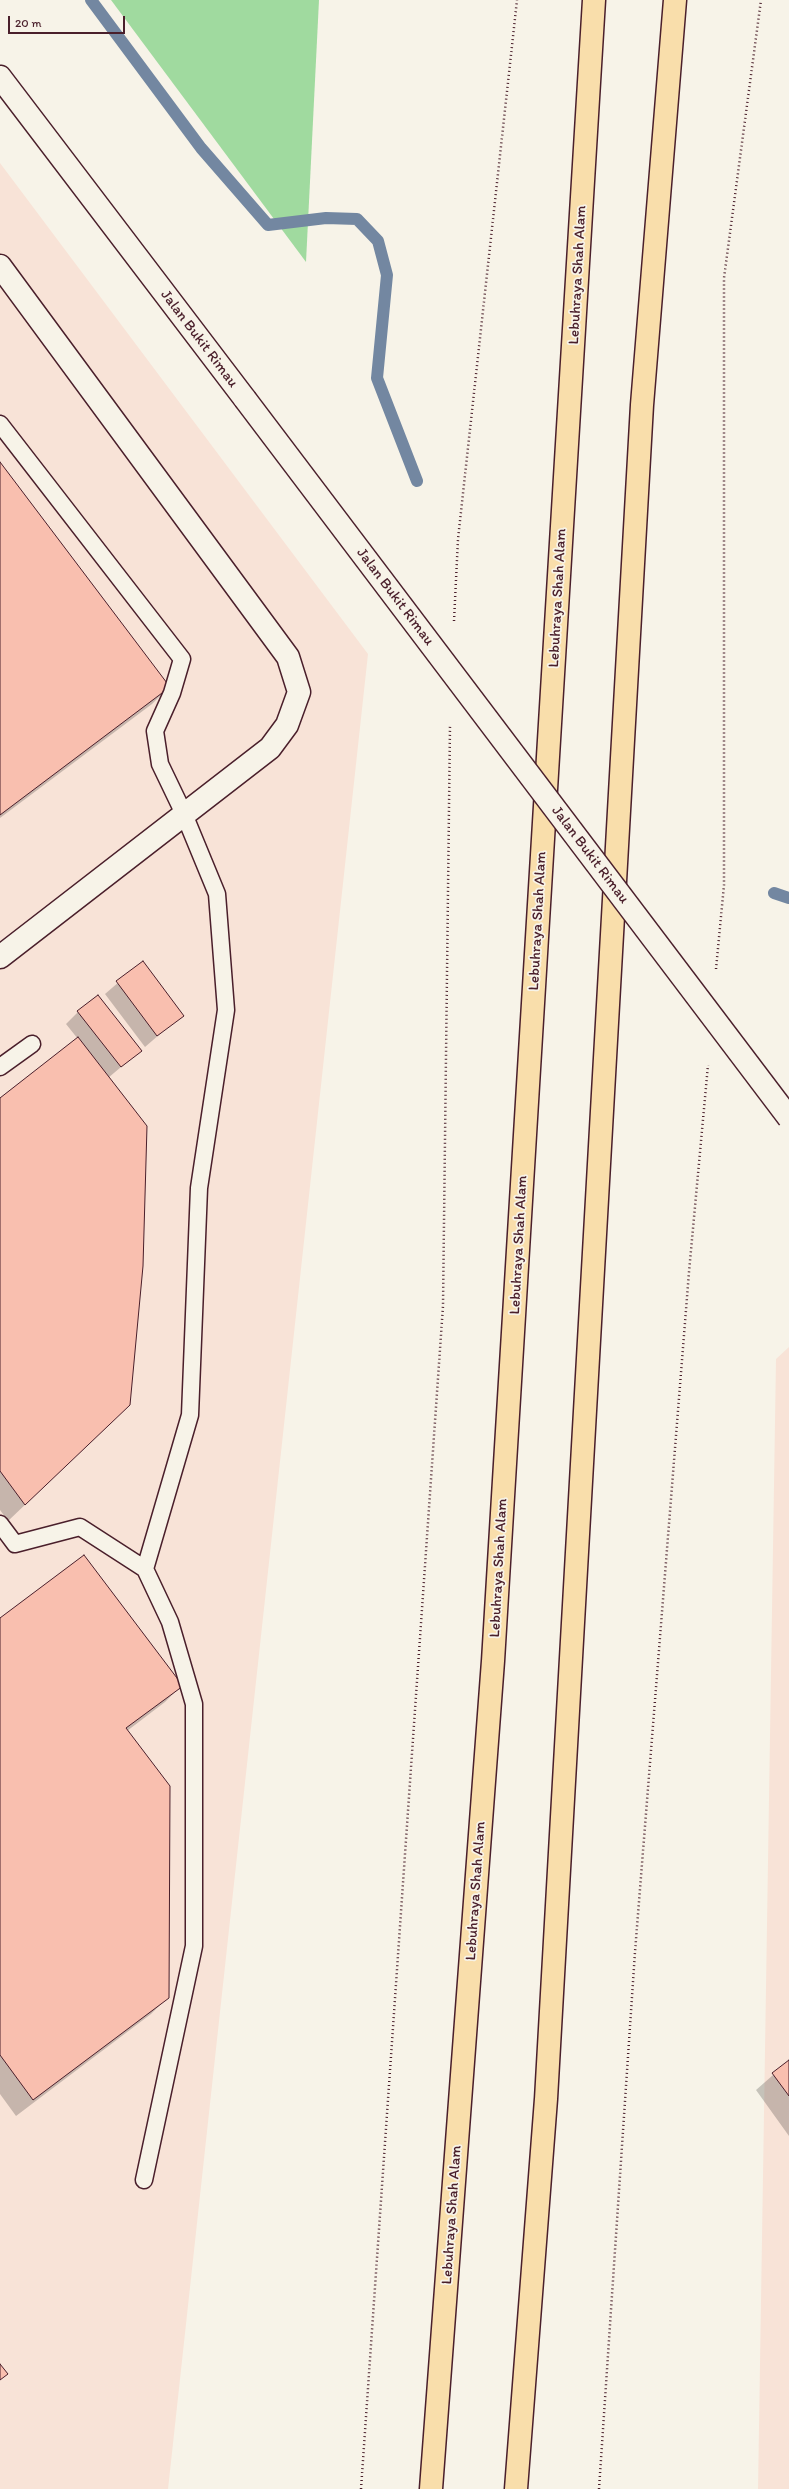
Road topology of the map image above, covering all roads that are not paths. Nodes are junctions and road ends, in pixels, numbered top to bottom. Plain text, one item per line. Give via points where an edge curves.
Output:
1 (594, 0) edge
2 (675, 0) edge
3 (0, 76) edge
4 (0, 266) edge
5 (0, 424) edge
6 (184, 814) junction
7 (0, 957) edge
8 (32, 1044) dead end
9 (0, 1067) edge
10 (789, 1118) edge
11 (0, 1524) edge
12 (145, 1570) junction
13 (144, 2180) dead end
14 (431, 2489) edge
15 (516, 2489) edge

1 - 14 highway, Lebuhraya Shah Alam via 493,1661
2 - 15 highway via 642,405 546,2092
3 - 10 street, Jalan Bukit Rimau, bridge
4 - 6 street via 288,657 299,692 287,725 270,748
5 - 6 lane via 182,660 172,693 155,731 160,764
6 - 7 street
6 - 12 lane via 217,894 226,1010 199,1188 190,1415
8 - 9 lane
11 - 12 lane via 15,1544 80,1527
12 - 13 lane via 170,1622 194,1704 194,1946

